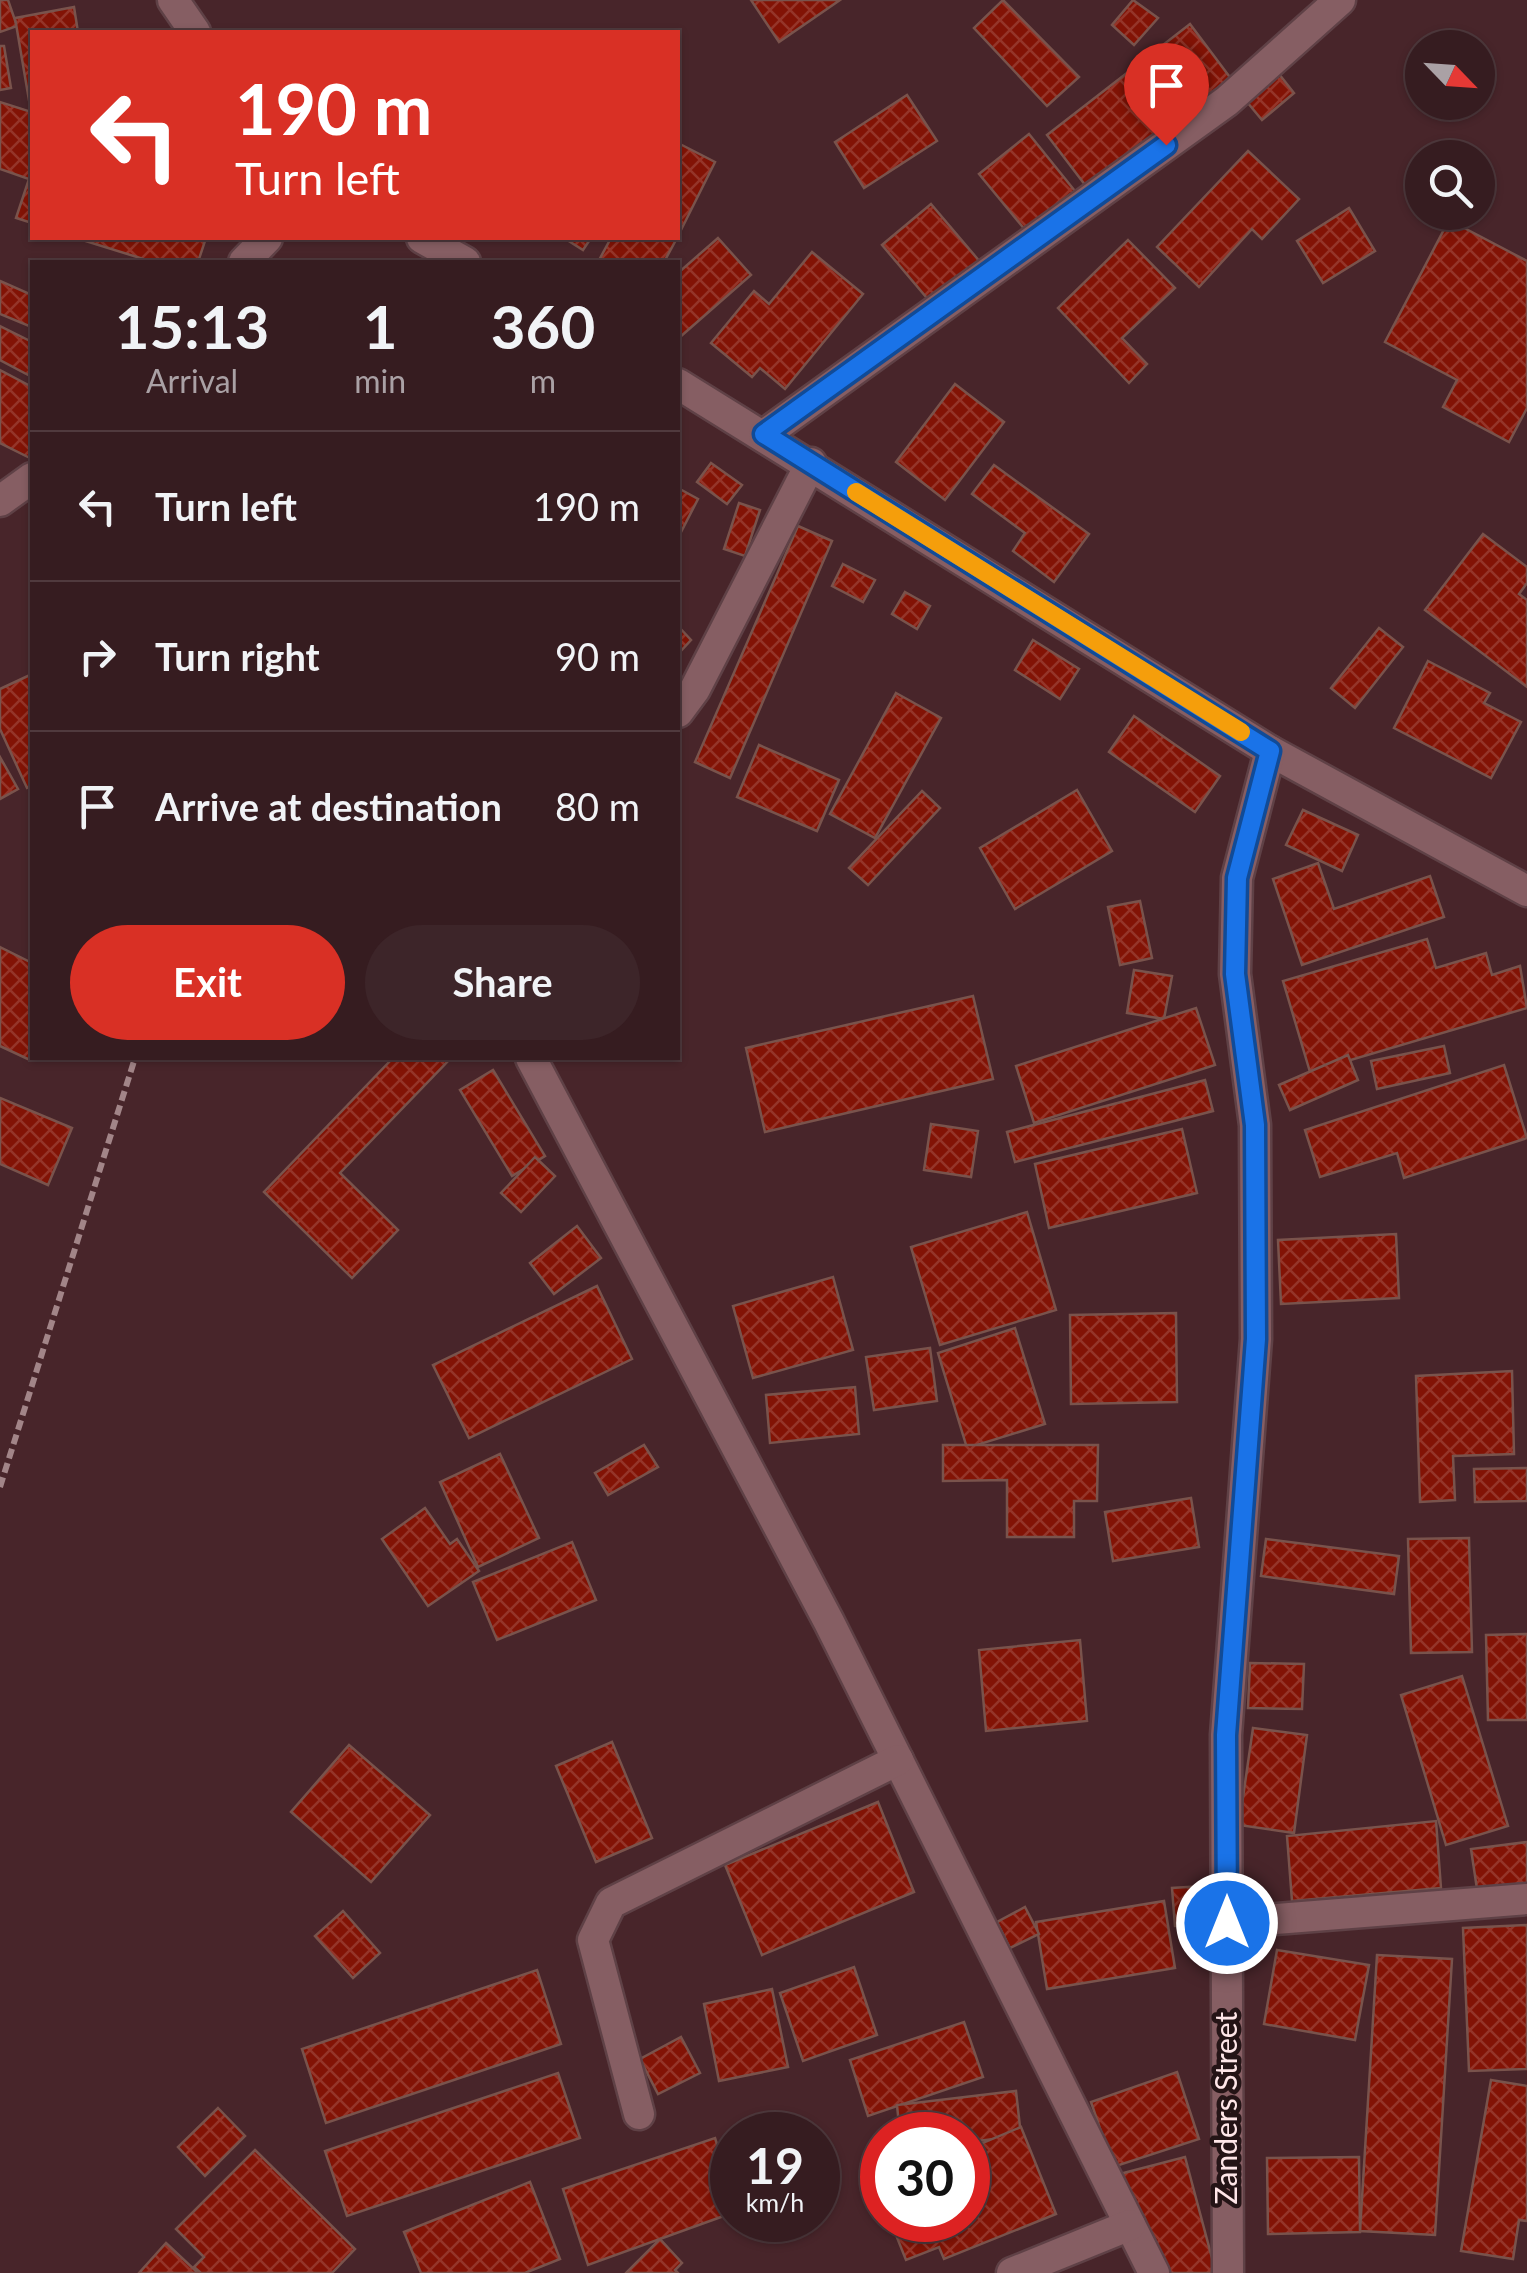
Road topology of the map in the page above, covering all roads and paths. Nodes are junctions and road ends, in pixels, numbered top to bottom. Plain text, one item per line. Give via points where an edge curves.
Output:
1 (173, 0) edge
2 (1340, 0) edge
3 (193, 30) edge
4 (265, 240) edge
5 (426, 240) edge
6 (246, 260) edge
7 (462, 260) edge
8 (680, 385) edge
9 (764, 434) junction
10 (811, 464) junction
11 (30, 480) edge
12 (0, 502) edge
13 (680, 709) edge
14 (1270, 751) junction
15 (1527, 890) edge
16 (134, 1060) edge
17 (532, 1060) edge
18 (0, 1488) edge
19 (898, 1760) junction
20 (1527, 1899) edge
21 (1227, 1923) junction
22 (639, 2114) dead end
23 (1130, 2224) junction
24 (1012, 2273) edge
25 (1154, 2273) edge
26 (1228, 2273) edge

1 - 3 street
2 - 9 street via 1227,101
4 - 6 street
5 - 7 street
8 - 9 street
9 - 10 street
10 - 13 street
10 - 14 street
11 - 12 street
14 - 15 street
14 - 21 street, Zanders Street via 1237,878 1235,974 1255,1125 1256,1339 1226,1735
16 - 18 path
17 - 19 street
19 - 22 street via 611,1903 593,1940
19 - 23 street
20 - 21 street
21 - 26 street, Zanders Street
23 - 24 street
23 - 25 street

